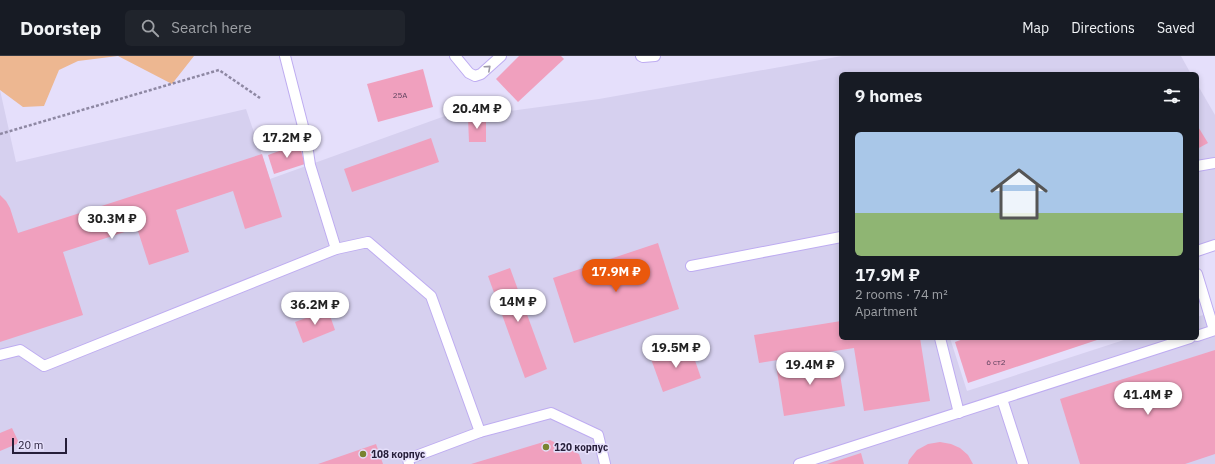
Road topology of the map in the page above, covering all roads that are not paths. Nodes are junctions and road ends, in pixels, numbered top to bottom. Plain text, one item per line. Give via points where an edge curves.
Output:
1 (285, 56) edge
2 (455, 56) edge
3 (501, 56) edge
4 (641, 56) edge
5 (655, 56) edge
6 (1215, 163) edge
7 (1199, 166) edge
8 (839, 237) edge
9 (1215, 245) edge
10 (336, 249) junction
11 (1199, 250) edge
12 (691, 266) dead end
13 (1199, 280) edge
14 (1215, 330) edge
15 (1199, 335) edge
16 (941, 340) edge
17 (1184, 340) edge
18 (0, 355) edge
19 (1002, 399) junction
20 (959, 413) junction
21 (480, 432) junction
22 (410, 464) edge
23 (606, 464) edge
24 (799, 464) edge
25 (1023, 464) edge

1 - 10 lane via 306,138 310,165
2 -> 3 lane via 469,73 475,76 481,74
4 - 5 lane
6 - 7 lane
8 - 12 lane
9 - 11 lane
10 - 18 lane via 44,366 20,350
10 - 21 lane via 368,242 431,296
13 - 14 lane
14 - 15 lane
16 - 20 lane
17 - 19 lane
19 - 20 lane
19 - 25 lane
20 - 24 lane
21 - 22 lane via 408,459
21 - 23 lane via 551,413 598,435

